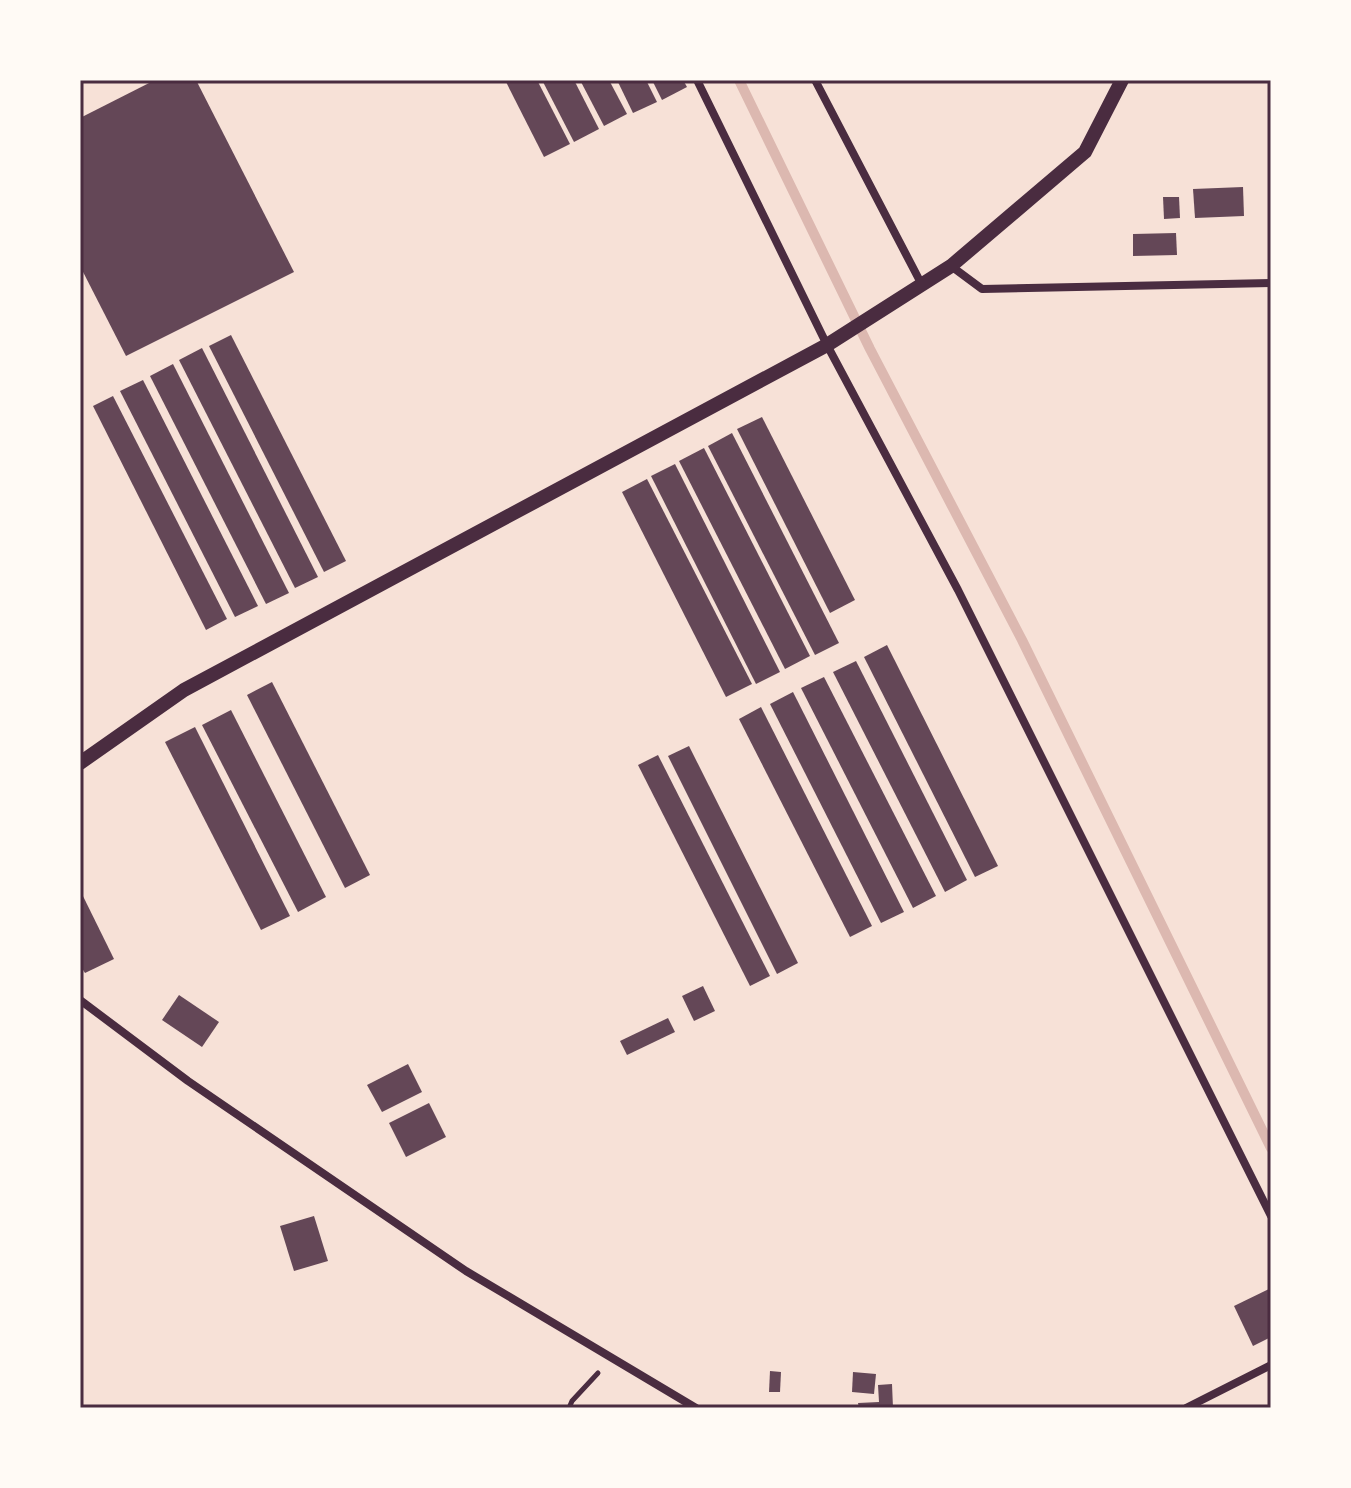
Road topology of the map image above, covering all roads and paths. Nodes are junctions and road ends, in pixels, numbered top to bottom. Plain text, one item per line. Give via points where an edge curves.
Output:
1 (697, 80) edge
2 (815, 80) edge
3 (1122, 80) edge
4 (951, 266) junction
5 (1271, 283) edge
6 (917, 289) junction
7 (827, 345) junction
8 (80, 763) edge
9 (80, 1000) edge
10 (1271, 1216) edge
11 (613, 1358) junction
12 (1271, 1365) edge
13 (569, 1408) edge
14 (696, 1408) edge
15 (1186, 1408) edge

1 - 7 street
2 - 6 street
3 - 4 street via 1085,152
4 - 5 street via 982,289
4 - 6 street
6 - 7 street
7 - 8 street via 184,690
7 - 10 street via 958,590
9 - 11 street via 188,1081 454,1263
11 - 13 path
11 - 14 street
12 - 15 street

